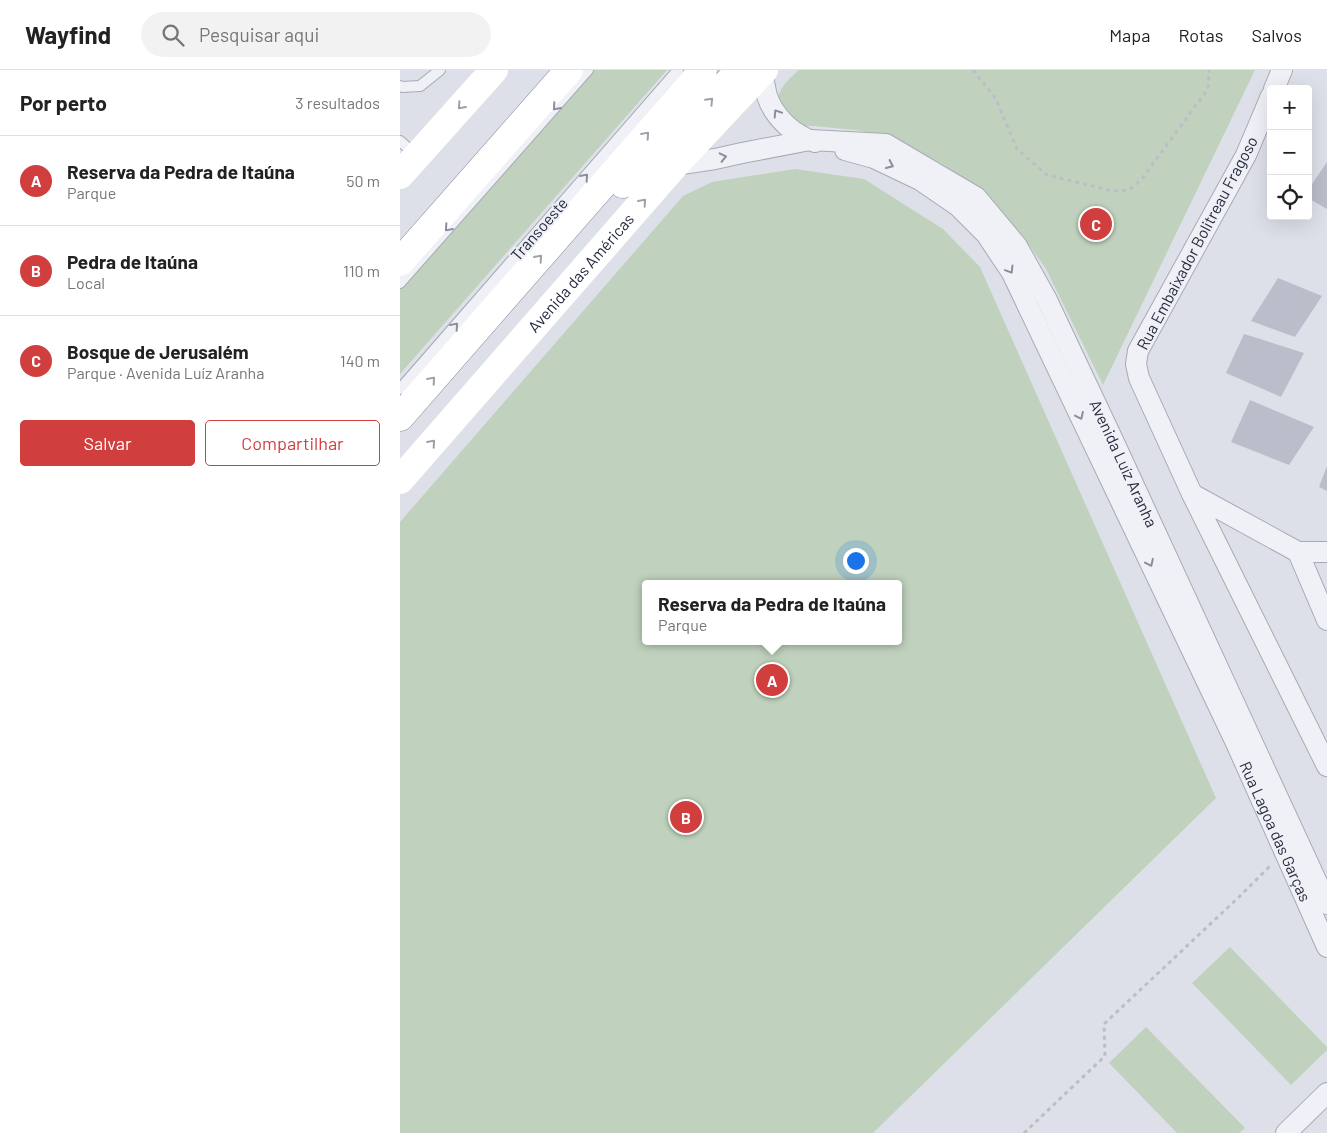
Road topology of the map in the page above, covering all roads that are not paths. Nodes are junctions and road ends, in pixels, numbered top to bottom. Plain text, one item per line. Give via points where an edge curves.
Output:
1 (440, 70) edge
2 (494, 70) edge
3 (569, 70) edge
4 (588, 70) edge
5 (678, 70) edge
6 (702, 70) edge
7 (1282, 70) edge
8 (756, 71) edge
9 (1276, 85) edge
10 (400, 86) edge
11 (1267, 105) edge
12 (810, 140) junction
13 (406, 158) edge
14 (675, 164) junction
15 (580, 211) junction
16 (400, 262) edge
17 (400, 283) edge
18 (400, 389) edge
19 (400, 417) edge
20 (400, 480) edge
21 (1192, 494) junction
22 (1298, 552) junction
23 (1327, 552) edge
24 (1327, 620) edge
25 (1236, 743) joint
26 (1327, 766) edge
27 (1327, 904) edge
28 (1327, 947) edge
29 (1327, 1093) edge
30 (1286, 1133) edge

1 - 10 lane via 420,86
2 -> 13 main road
3 - 16 main road
4 -> 17 lane
18 -> 5 lane, Transoeste
15 -> 6 main road
7 - 9 street
12 -> 8 street, Avenida Luíz Aranha via 784,124
8 - 14 main road, Avenida das Américas
15 -> 8 main road via 604,200 685,127
11 - 21 street, Rua Embaixador Bolitreau Fragoso via 1246,155 1138,351 1139,378
14 -> 12 street, Avenida Luíz Aranha
12 -> 25 street, Avenida Luíz Aranha via 874,158 920,180 958,206 986,234 1012,273
12 - 27 street, Avenida Luíz Aranha via 886,144 976,197 1017,246 1046,298 1113,440
20 -> 14 main road, Avenida das Américas
19 -> 15 main road
21 - 22 street
21 - 26 street
22 - 23 street
22 - 24 street
25 - 28 street, Rua Lagoa das Garças
29 - 30 street

